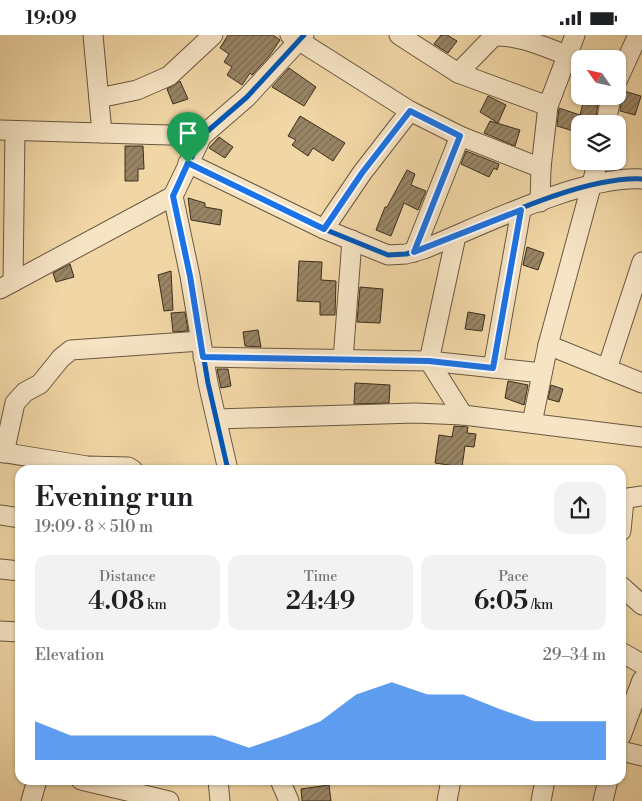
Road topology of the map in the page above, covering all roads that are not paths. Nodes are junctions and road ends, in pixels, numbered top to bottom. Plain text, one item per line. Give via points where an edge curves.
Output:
1 (93, 35) edge
2 (213, 35) edge
3 (399, 35) edge
4 (574, 35) edge
5 (638, 35) edge
6 (298, 37) edge
7 (521, 37) edge
8 (567, 55) junction
9 (626, 61) edge
10 (458, 73) junction
11 (99, 98) junction
12 (548, 106) junction
13 (410, 111) junction
14 (8, 131) edge
15 (102, 133) junction
16 (202, 136) junction
17 (460, 136) junction
18 (188, 163) junction
19 (541, 169) junction
20 (596, 170) edge
21 (642, 179) edge
22 (593, 184) junction
23 (173, 196) junction
24 (540, 202) junction
25 (521, 210) junction
26 (324, 229) junction
27 (456, 236) junction
28 (352, 240) junction
29 (414, 252) junction
30 (642, 262) edge
31 (6, 285) edge
32 (548, 345) junction
33 (202, 349) junction
34 (343, 360) junction
35 (429, 361) junction
36 (493, 368) junction
37 (606, 369) junction
38 (542, 373) junction
39 (642, 383) edge
40 (463, 415) junction
41 (216, 419) junction
42 (532, 423) junction
43 (642, 437) edge
44 (2, 453) edge
45 (70, 465) edge
46 (227, 465) edge
47 (629, 498) edge
48 (626, 510) edge
49 (0, 515) edge
50 (15, 517) edge
51 (0, 569) edge
52 (15, 570) edge
53 (626, 591) edge
54 (642, 605) edge
55 (0, 631) edge
56 (15, 632) edge
57 (626, 655) edge
58 (642, 664) edge
59 (642, 680) edge
60 (626, 723) edge
61 (626, 752) edge
62 (642, 756) edge
63 (36, 785) edge
64 (102, 785) edge
65 (218, 785) edge
66 (282, 785) edge
67 (449, 785) edge
68 (544, 785) edge
69 (607, 785) edge
70 (31, 801) edge
71 (169, 801) edge
72 (220, 801) edge
73 (289, 801) edge
74 (447, 801) edge
75 (542, 801) edge
76 (603, 801) edge

1 - 11 street
2 - 11 street via 170,76 138,90
3 - 10 street
4 - 8 street
5 - 9 street
6 - 13 street
6 - 16 street via 247,97
7 - 8 street
7 - 10 street via 494,36
8 - 12 street
10 - 12 street
11 - 15 street
12 - 19 street
13 - 17 street
13 - 26 street
14 - 15 street
14 - 31 street
15 - 16 street
16 - 18 street
17 - 19 street
17 - 29 street
18 - 23 street
18 - 26 street
19 - 24 street
20 - 22 street
21 - 22 street via 627,178
22 - 24 street
22 - 32 street
23 - 31 street
23 - 33 street
24 - 25 street
25 - 27 street
25 - 36 street
26 - 28 street
27 - 29 street
27 - 35 street
28 - 29 street via 388,255
28 - 34 street
30 - 37 street
32 - 37 street
32 - 38 street
33 - 34 street
33 - 41 street
33 - 44 street via 71,350 40,384 25,392 15,403
34 - 35 street
35 - 36 street
35 - 40 street
36 - 38 street
37 - 39 street
38 - 42 street
40 - 41 street via 415,413
40 - 42 street
41 - 46 street
42 - 43 street
44 - 45 street
47 - 48 street
49 - 50 street
51 - 52 street
53 - 54 street
55 - 56 street
57 - 58 street
59 - 60 street
61 - 62 street
63 - 70 street
64 - 71 street
65 - 72 street
66 - 73 street
67 - 74 street
68 - 75 street
69 - 76 street

